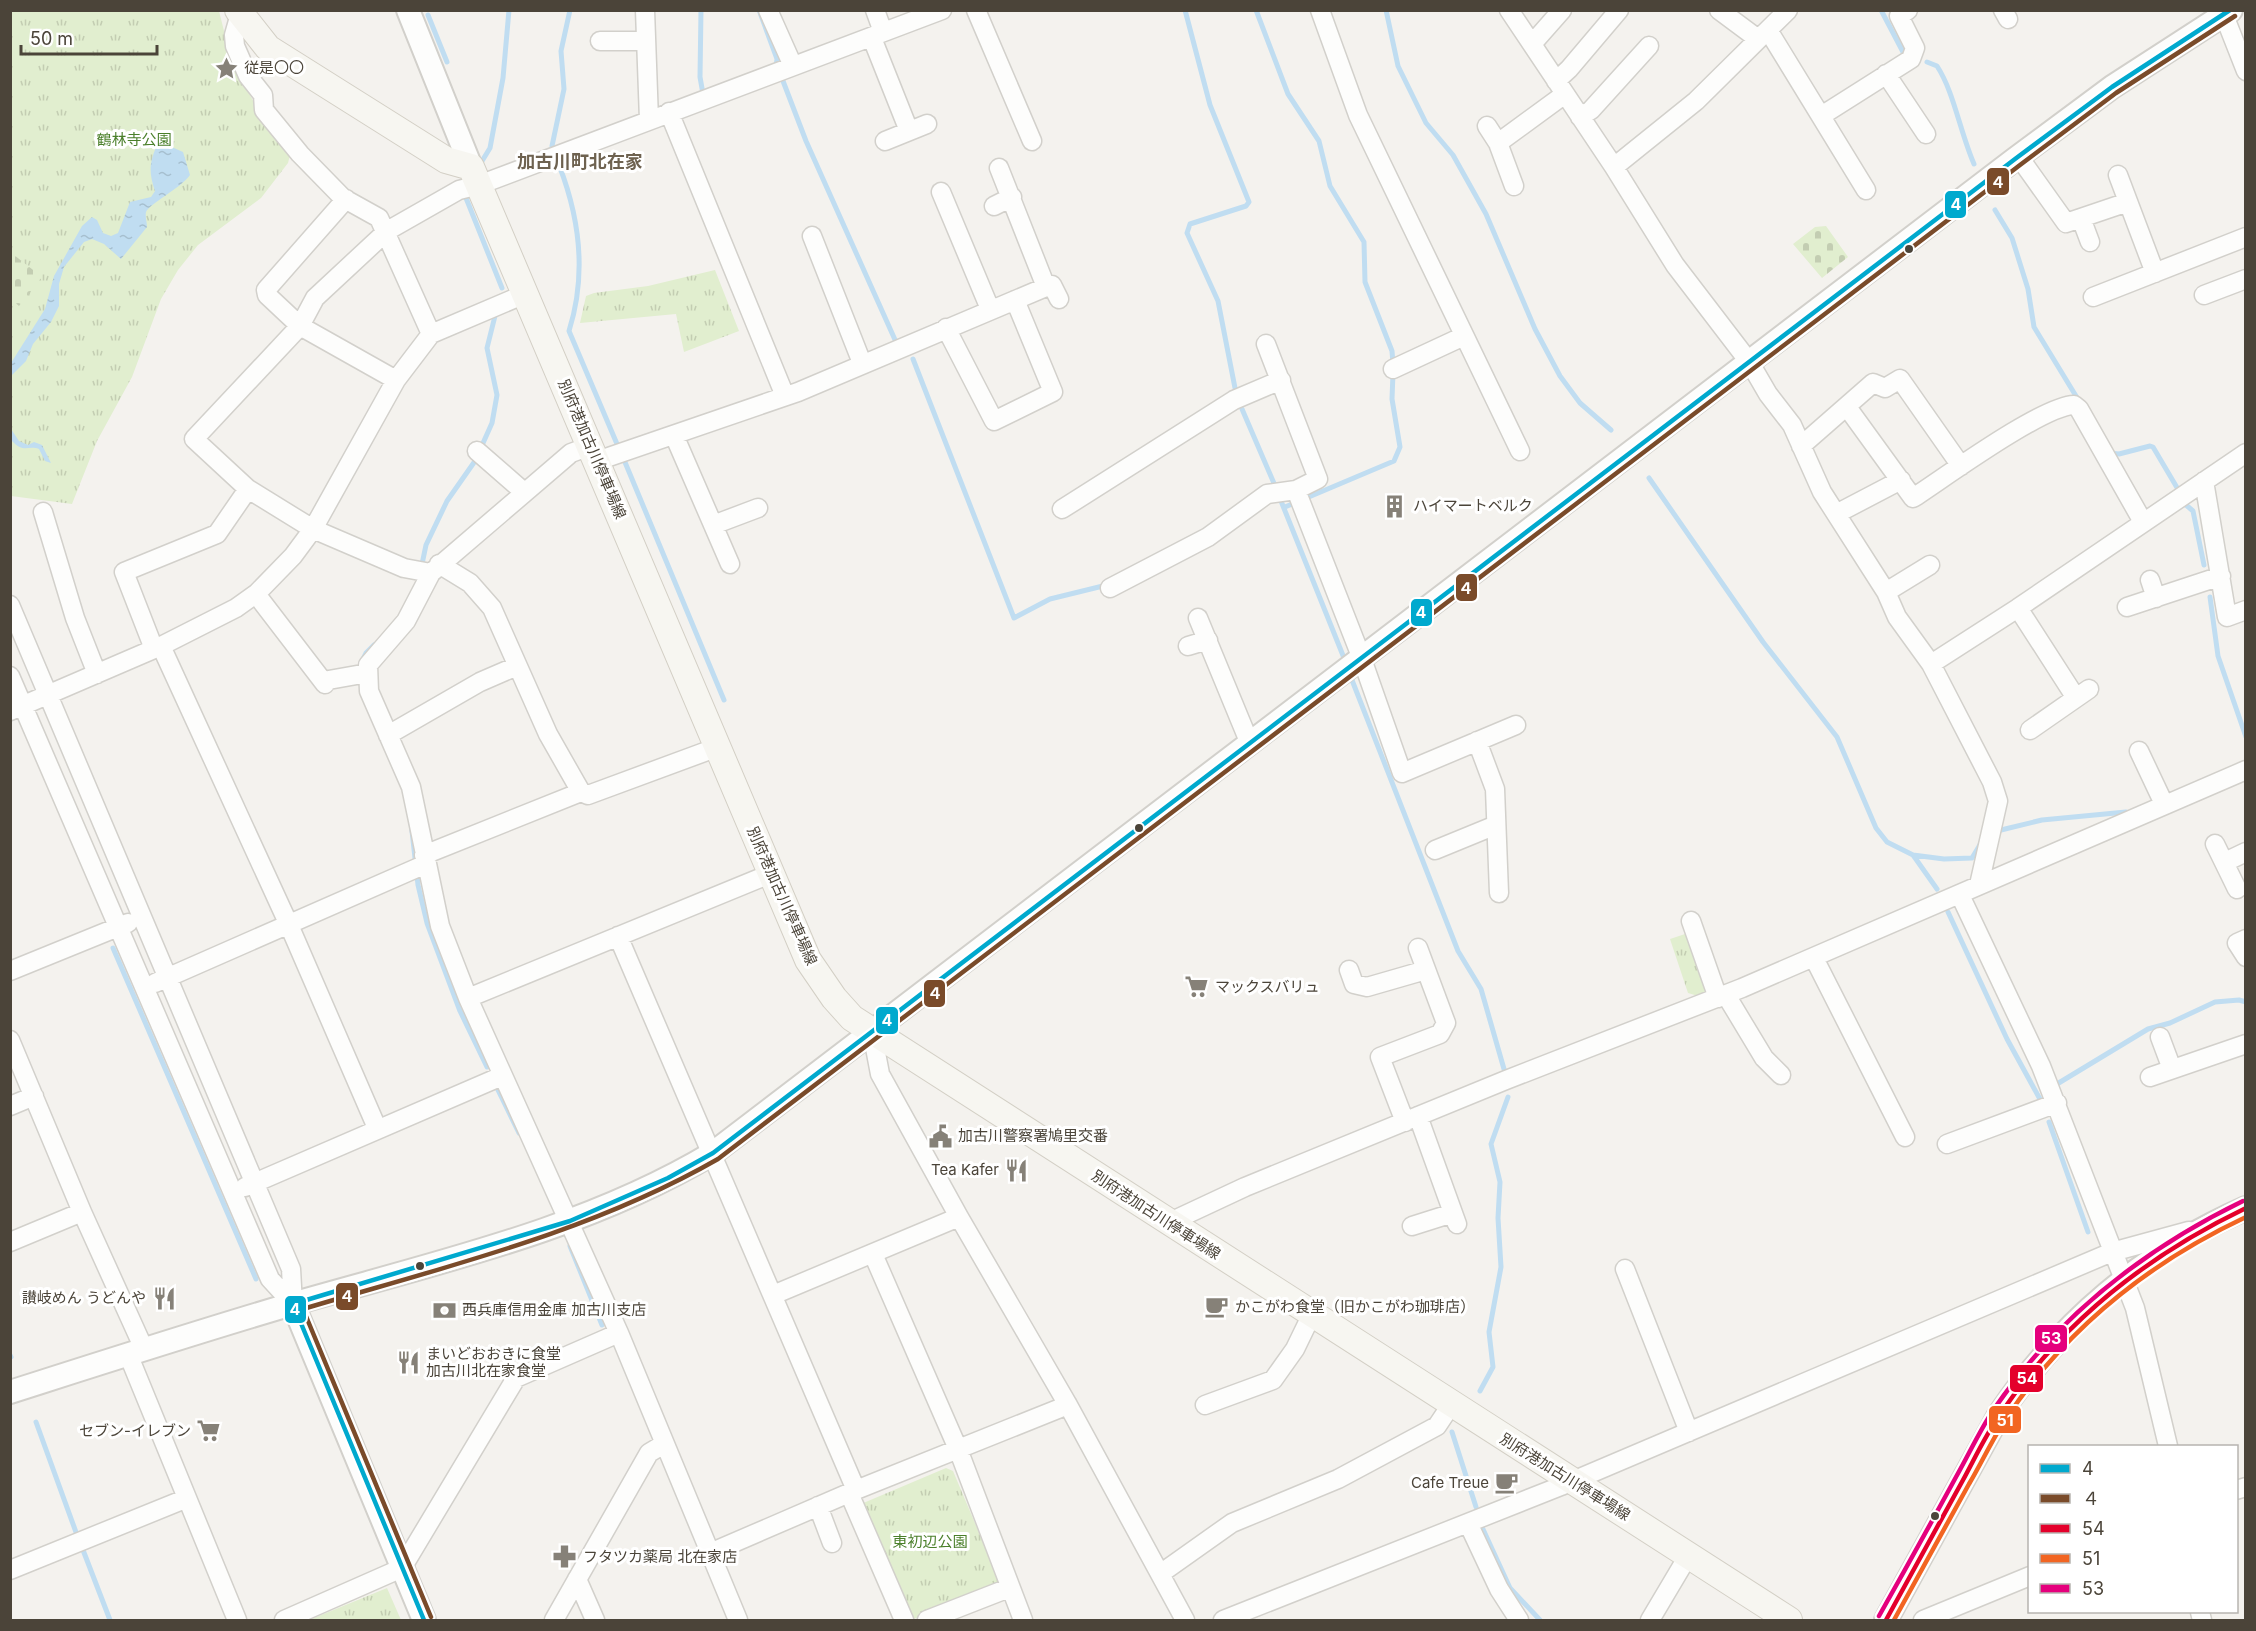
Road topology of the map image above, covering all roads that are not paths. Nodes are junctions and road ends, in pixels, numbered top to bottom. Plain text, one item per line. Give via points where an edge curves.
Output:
1 (408, 10) edge
2 (645, 10) edge
3 (768, 10) edge
4 (875, 10) edge
5 (942, 10) edge
6 (976, 10) edge
7 (1320, 10) edge
8 (1509, 10) edge
9 (1562, 10) edge
10 (1619, 10) edge
11 (1719, 10) edge
12 (1788, 10) edge
13 (1908, 10) edge
14 (239, 12) edge
15 (2225, 12) edge
16 (878, 35) junction
17 (1763, 35) junction
18 (600, 41) dead end
19 (645, 41) junction
20 (1532, 44) junction
21 (1646, 57) dead end
22 (793, 66) junction
23 (2246, 71) edge
24 (1886, 74) junction
25 (1560, 87) junction
26 (669, 112) junction
27 (1821, 116) junction
28 (1580, 117) junction
29 (649, 120) junction
30 (927, 124) dead end
31 (1487, 126) dead end
32 (909, 131) junction
33 (1926, 134) dead end
34 (885, 141) dead end
35 (1032, 141) dead end
36 (1498, 143) junction
37 (2019, 157) junction
38 (1614, 167) junction
39 (999, 168) dead end
40 (2118, 175) dead end
41 (475, 176) junction
42 (1514, 186) dead end
43 (1866, 190) dead end
44 (941, 192) dead end
45 (1012, 197) junction
46 (346, 199) junction
47 (2128, 202) junction
48 (994, 206) dead end
49 (2081, 218) junction
50 (387, 231) junction
51 (812, 236) dead end
52 (2246, 237) edge
53 (2090, 242) dead end
54 (2155, 273) junction
55 (2246, 279) edge
56 (525, 294) junction
57 (2204, 295) dead end
58 (2093, 297) dead end
59 (1015, 300) junction
60 (990, 309) junction
61 (300, 326) junction
62 (946, 328) junction
63 (431, 334) junction
64 (1464, 336) junction
65 (1266, 344) dead end
66 (862, 363) junction
67 (1750, 363) junction
68 (1393, 369) dead end
69 (396, 380) junction
70 (1281, 380) junction
71 (785, 396) junction
72 (1847, 407) junction
73 (674, 435) junction
74 (1801, 446) junction
75 (477, 451) dead end
76 (1520, 451) dead end
77 (594, 453) junction
78 (2246, 453) edge
79 (1961, 466) junction
80 (1901, 480) junction
81 (2204, 481) junction
82 (248, 489) junction
83 (1296, 490) junction
84 (524, 492) junction
85 (758, 508) dead end
86 (1062, 509) dead end
87 (43, 512) dead end
88 (1836, 513) junction
89 (2143, 522) junction
90 (712, 525) junction
91 (313, 529) junction
92 (730, 564) dead end
93 (1930, 565) dead end
94 (435, 568) junction
95 (2221, 576) junction
96 (1110, 588) dead end
97 (1886, 592) junction
98 (256, 594) junction
99 (10, 605) edge
100 (2127, 607) dead end
101 (2018, 608) junction
102 (2246, 610) edge
103 (1198, 618) dead end
104 (1208, 640) junction
105 (1188, 646) dead end
106 (157, 648) junction
107 (1362, 659) junction
108 (1931, 664) junction
109 (517, 666) junction
110 (368, 673) junction
111 (97, 674) junction
112 (10, 676) edge
113 (50, 695) junction
114 (17, 708) edge
115 (1516, 725) dead end
116 (2030, 730) dead end
117 (388, 735) junction
118 (1478, 741) junction
119 (1250, 744) junction
120 (718, 747) junction
121 (2139, 751) dead end
122 (2246, 770) edge
123 (581, 792) junction
124 (2164, 804) junction
125 (1496, 825) junction
126 (2216, 844) dead end
127 (1435, 850) dead end
128 (2246, 852) edge
129 (425, 859) junction
130 (2225, 862) junction
131 (770, 874) junction
132 (1979, 885) junction
133 (2237, 889) dead end
134 (1499, 893) dead end
135 (1960, 895) junction
136 (141, 917) junction
137 (1691, 921) dead end
138 (289, 925) junction
139 (118, 927) junction
140 (618, 936) junction
141 (2246, 939) edge
142 (1418, 948) dead end
143 (2246, 957) edge
144 (1814, 958) junction
145 (1349, 970) dead end
146 (1426, 970) junction
147 (10, 971) edge
148 (166, 978) junction
149 (145, 988) junction
150 (1722, 996) junction
151 (468, 998) junction
152 (872, 1032) junction
153 (2160, 1037) dead end
154 (10, 1040) edge
155 (2246, 1044) edge
156 (2172, 1069) junction
157 (1781, 1075) dead end
158 (502, 1076) junction
159 (2150, 1077) dead end
160 (34, 1096) junction
161 (2057, 1103) junction
162 (10, 1106) edge
163 (1412, 1119) junction
164 (377, 1128) junction
165 (1905, 1137) dead end
166 (1947, 1144) dead end
167 (713, 1153) junction
168 (255, 1183) junction
169 (233, 1192) junction
170 (2246, 1208) edge
171 (82, 1212) junction
172 (959, 1217) junction
173 (570, 1221) junction
174 (1168, 1223) junction
175 (1412, 1226) dead end
176 (2200, 1228) junction
177 (10, 1242) edge
178 (2112, 1252) junction
179 (873, 1254) junction
180 (1626, 1269) dead end
181 (2124, 1279) junction
182 (773, 1295) junction
183 (294, 1304) junction
184 (1311, 1316) junction
185 (620, 1333) junction
186 (136, 1351) junction
187 (10, 1392) edge
188 (1212, 1397) dead end
189 (1068, 1405) junction
190 (1451, 1405) junction
191 (1689, 1432) junction
192 (664, 1444) junction
193 (2168, 1445) edge
194 (958, 1449) junction
195 (1571, 1482) junction
196 (853, 1491) junction
197 (186, 1498) junction
198 (818, 1506) junction
199 (1468, 1523) junction
200 (832, 1543) dead end
201 (710, 1553) junction
202 (1688, 1556) junction
203 (402, 1568) junction
204 (10, 1570) edge
205 (1160, 1574) junction
206 (2028, 1577) edge
207 (577, 1580) junction
208 (1009, 1588) junction
209 (237, 1620) edge
210 (284, 1620) edge
211 (424, 1620) edge
212 (554, 1620) edge
213 (595, 1620) edge
214 (738, 1620) edge
215 (904, 1620) edge
216 (927, 1620) edge
217 (1023, 1620) edge
218 (1185, 1620) edge
219 (1223, 1620) edge
220 (1519, 1620) edge
221 (1650, 1620) edge
222 (1789, 1620) edge
223 (1886, 1620) edge
224 (1923, 1620) edge

1 - 41 street
2 - 19 street
3 - 22 street
4 - 16 street
5 - 16 street
6 - 35 street
7 - 64 street via 1358,115
8 - 20 street
9 - 20 street
10 - 25 street via 1569,69
11 - 17 street
12 - 17 street
13 - 24 street via 1899,16 1915,48 1912,56
14 - 41 main road via 268,48
14 - 46 street via 235,46 248,76 263,95 264,110 300,154
15 - 23 street
15 - 37 street via 2112,87
16 - 22 street
16 - 32 street
17 - 27 street
17 - 38 street via 1696,101
18 - 19 street
19 - 29 street
20 - 25 street
21 - 28 street
22 - 26 street
24 - 27 street
24 - 33 street
25 - 28 street
25 - 36 street
26 - 29 street
26 - 71 street
27 - 43 street
28 - 38 street
29 - 41 street
30 - 32 street
31 - 36 street
32 - 34 street
36 - 42 street
37 - 49 street via 2066,223
37 - 67 street
38 - 67 street via 1675,265
39 - 45 street
40 - 47 street
41 - 50 street via 459,190
41 - 56 main road, 別府港加古川停車場線
44 - 60 street
45 - 48 street
45 - 59 street via 1052,293
46 - 50 street via 379,218
46 - 61 street via 266,290
47 - 49 street
47 - 54 street
49 - 53 street
50 - 61 street via 315,298
50 - 63 street
51 - 66 street
52 - 54 street
54 - 58 street
55 - 57 street
56 - 63 street
56 - 77 main road, 別府港加古川停車場線
59 - 60 street
59 - 62 street via 1053,392 994,421
60 - 62 street
61 - 69 street
61 - 82 street via 194,439
62 - 66 street
63 - 69 street
64 - 68 street
64 - 76 street
65 - 70 street
66 - 71 street
67 - 74 street via 1792,425
67 - 107 street
69 - 91 street
70 - 83 street via 1318,479
70 - 86 street via 1234,400
71 - 73 street
72 - 74 street
72 - 79 street via 1873,383 1884,388 1900,379
72 - 80 street
73 - 77 street
73 - 90 street
74 - 88 street
75 - 84 street
77 - 84 street via 571,453
77 - 120 main road, 別府港加古川停車場線
78 - 81 street
79 - 80 street via 1913,498
79 - 89 street via 2059,408 2074,405
80 - 88 street
81 - 89 street
81 - 95 street
82 - 91 street
82 - 106 street via 217,534 124,572
83 - 96 street via 1267,494 1208,537
83 - 107 street
84 - 94 street
85 - 90 street
87 - 111 street via 75,618
88 - 97 street
89 - 101 street
90 - 92 street
91 - 94 street via 404,568
91 - 98 street
93 - 97 street
94 - 109 street via 470,583 492,608
94 - 110 street via 406,621 368,665
95 - 100 street via 2153,589
95 - 102 street via 2227,617
97 - 108 street via 1897,617
98 - 106 street
98 - 110 street via 324,683
99 - 113 street
101 - 108 street
101 - 116 street via 2083,693
103 - 104 street
104 - 105 street
104 - 119 street
106 - 111 street
106 - 138 street
107 - 118 street via 1402,773
107 - 119 street
108 - 132 street via 1998,801
109 - 117 street via 480,682
109 - 123 street via 548,734
110 - 117 street via 369,691
111 - 113 street
112 - 114 street
113 - 114 street
113 - 136 street
114 - 139 street
115 - 118 street
117 - 129 street via 411,787
118 - 125 street via 1495,789
119 - 152 street
120 - 123 street via 588,795
120 - 131 main road, 別府港加古川停車場線
121 - 124 street
122 - 124 street
123 - 129 street
124 - 132 street
125 - 127 street
125 - 134 street
126 - 130 street
128 - 130 street
129 - 138 street
129 - 151 street via 440,926
130 - 133 street
131 - 140 street
131 - 152 main road, 別府港加古川停車場線 via 808,960 834,998
132 - 135 street
135 - 144 street
135 - 161 street
136 - 139 street
136 - 148 street
137 - 150 street
138 - 148 street
138 - 164 street
139 - 147 street
139 - 149 street
140 - 151 street
140 - 167 street
141 - 143 street via 2237,943
142 - 146 street
144 - 150 street
144 - 165 street via 1871,1091
145 - 146 street via 1354,984 1367,987
146 - 163 street via 1446,1023 1440,1034 1380,1057
148 - 149 street
148 - 168 street
149 - 169 street
150 - 157 street via 1764,1058
150 - 163 street
151 - 158 street
152 - 167 street
152 - 172 street via 880,1074
152 - 174 main road, 別府港加古川停車場線
153 - 156 street
154 - 160 street
155 - 156 street
156 - 159 street
158 - 164 street
158 - 173 street
160 - 162 street
160 - 171 street
161 - 166 street
161 - 178 street
163 - 174 street
163 - 175 street via 1455,1218
164 - 168 street
167 - 173 street via 668,1178
167 - 182 street
168 - 169 street
168 - 183 street via 291,1269
169 - 183 street via 270,1279
170 - 176 street
171 - 177 street
171 - 186 street
172 - 179 street
172 - 189 street
173 - 183 street
173 - 185 street
174 - 184 main road, 別府港加古川停車場線
176 - 178 street
176 - 181 street
178 - 181 street
178 - 191 street
179 - 182 street
179 - 194 street
180 - 191 street
181 - 193 street via 2135,1308
181 - 223 street via 2075,1322 2020,1384 1977,1452
182 - 196 street
183 - 186 street
183 - 203 street
184 - 188 street via 1295,1349 1273,1380
184 - 190 main road, 別府港加古川停車場線
185 - 192 street
185 - 203 street via 516,1378
186 - 187 street
186 - 197 street
189 - 194 street
189 - 205 street
190 - 195 main road, 別府港加古川停車場線
190 - 205 street via 1437,1426 1338,1479 1232,1523
191 - 195 street
192 - 201 street
192 - 207 street via 649,1453
194 - 196 street
194 - 208 street
195 - 199 street
195 - 202 main road, 別府港加古川停車場線
196 - 198 street
196 - 215 street
197 - 204 street
197 - 209 street
198 - 200 street
198 - 201 street
199 - 219 street
199 - 220 street via 1499,1589
201 - 214 street
202 - 221 street
202 - 222 main road, 別府港加古川停車場線
203 - 210 street
203 - 211 street
205 - 218 street
206 - 224 street
207 - 212 street
207 - 213 street
208 - 216 street
208 - 217 street

